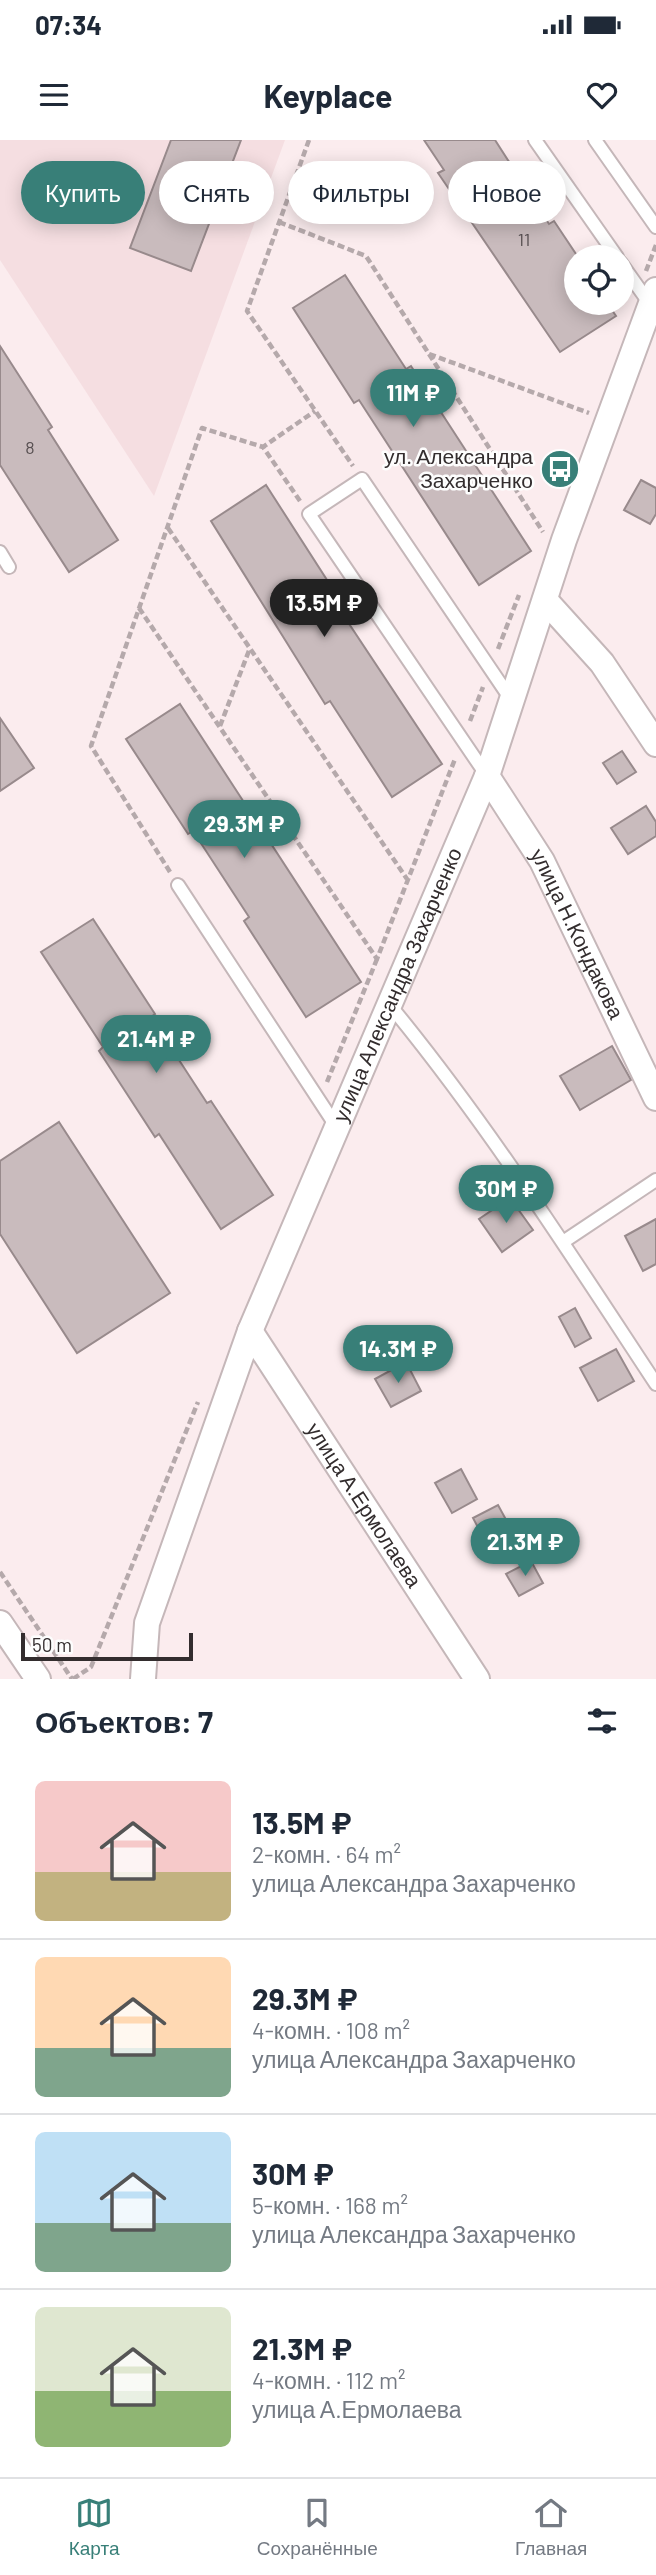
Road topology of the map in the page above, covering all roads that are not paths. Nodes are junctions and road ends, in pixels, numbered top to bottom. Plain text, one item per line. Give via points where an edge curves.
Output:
1 (536, 140) edge
2 (596, 140) edge
3 (656, 227) edge
4 (609, 245) edge
5 (634, 277) edge
6 (653, 297) edge
7 (0, 552) edge
8 (9, 567) dead end
9 (545, 600) junction
10 (510, 698) junction
11 (656, 744) edge
12 (487, 776) junction
13 (178, 885) road end
14 (388, 1003) junction
15 (656, 1098) edge
16 (337, 1126) junction
17 (656, 1180) edge
18 (563, 1242) junction
19 (250, 1331) junction
20 (656, 1384) edge
21 (0, 1623) edge
22 (38, 1679) edge
23 (142, 1679) edge
24 (477, 1679) edge

1 - 4 lane
2 - 3 lane
5 - 6 lane
6 - 9 street, улица Александра Захарченко
7 - 8 lane
9 - 10 street, улица Александра Захарченко
9 - 11 street via 602,663
10 - 12 street, улица Александра Захарченко
10 - 12 lane via 362,479 309,514
12 - 14 street, улица Александра Захарченко
12 - 15 street, улица Н.Кондакова via 542,861
13 - 16 lane
14 - 16 street, улица Александра Захарченко
14 - 18 lane via 435,1060
16 - 19 street, улица Александра Захарченко
17 - 18 lane
18 - 20 lane
19 - 23 street, улица Александра Захарченко via 147,1623
19 - 24 street, улица А.Ермолаева
21 - 22 street

